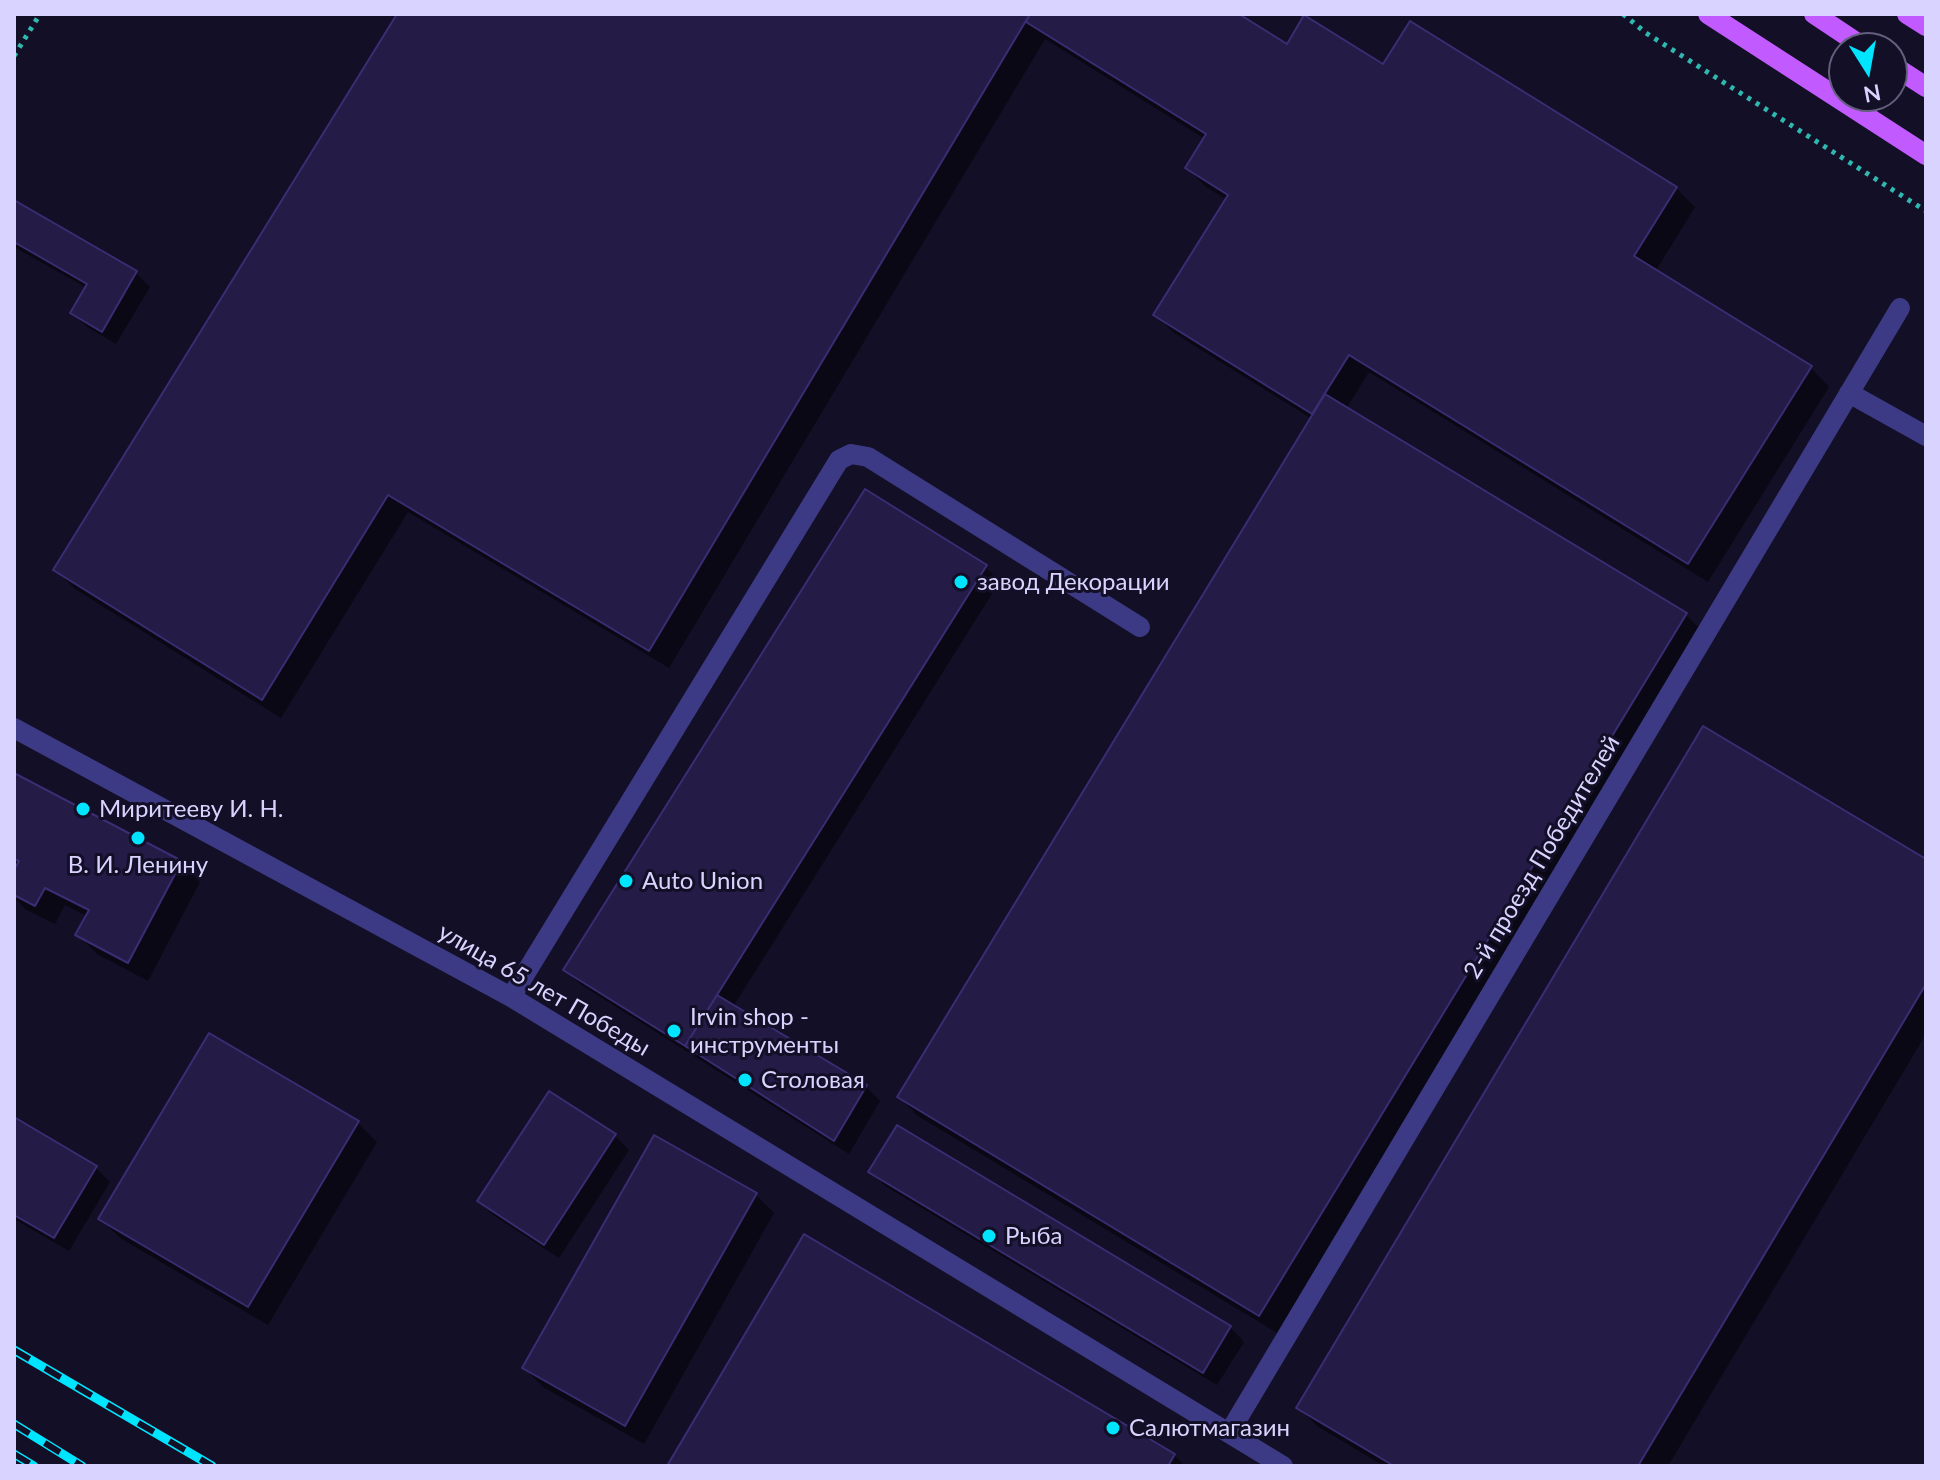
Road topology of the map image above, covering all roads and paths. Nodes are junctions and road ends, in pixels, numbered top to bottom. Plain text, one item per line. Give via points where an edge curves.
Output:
1 (40, 14) edge
2 (1623, 14) edge
3 (1708, 14) edge
4 (1814, 14) edge
5 (1907, 14) edge
6 (1926, 26) edge
7 (1841, 32) edge
8 (14, 56) edge
9 (1908, 75) edge
10 (1926, 87) edge
11 (1926, 155) edge
12 (1926, 211) edge
13 (1900, 308) dead end
14 (1849, 393) junction
15 (1926, 436) edge
16 (1140, 627) dead end
17 (14, 728) edge
18 (511, 997) junction
19 (1229, 1433) junction
20 (1283, 1466) edge

1 - 8 path
2 - 12 path
3 - 11 main road
4 - 7 main road
5 - 6 main road
9 - 10 main road
13 - 14 street, 2-й проезд Победителей
14 - 15 street
14 - 19 street, 2-й проезд Победителей
16 - 18 street via 868,457 851,454 839,460
17 - 18 street, улица 65 лет Победы
18 - 19 street, улица 65 лет Победы
19 - 20 street, улица 65 лет Победы

